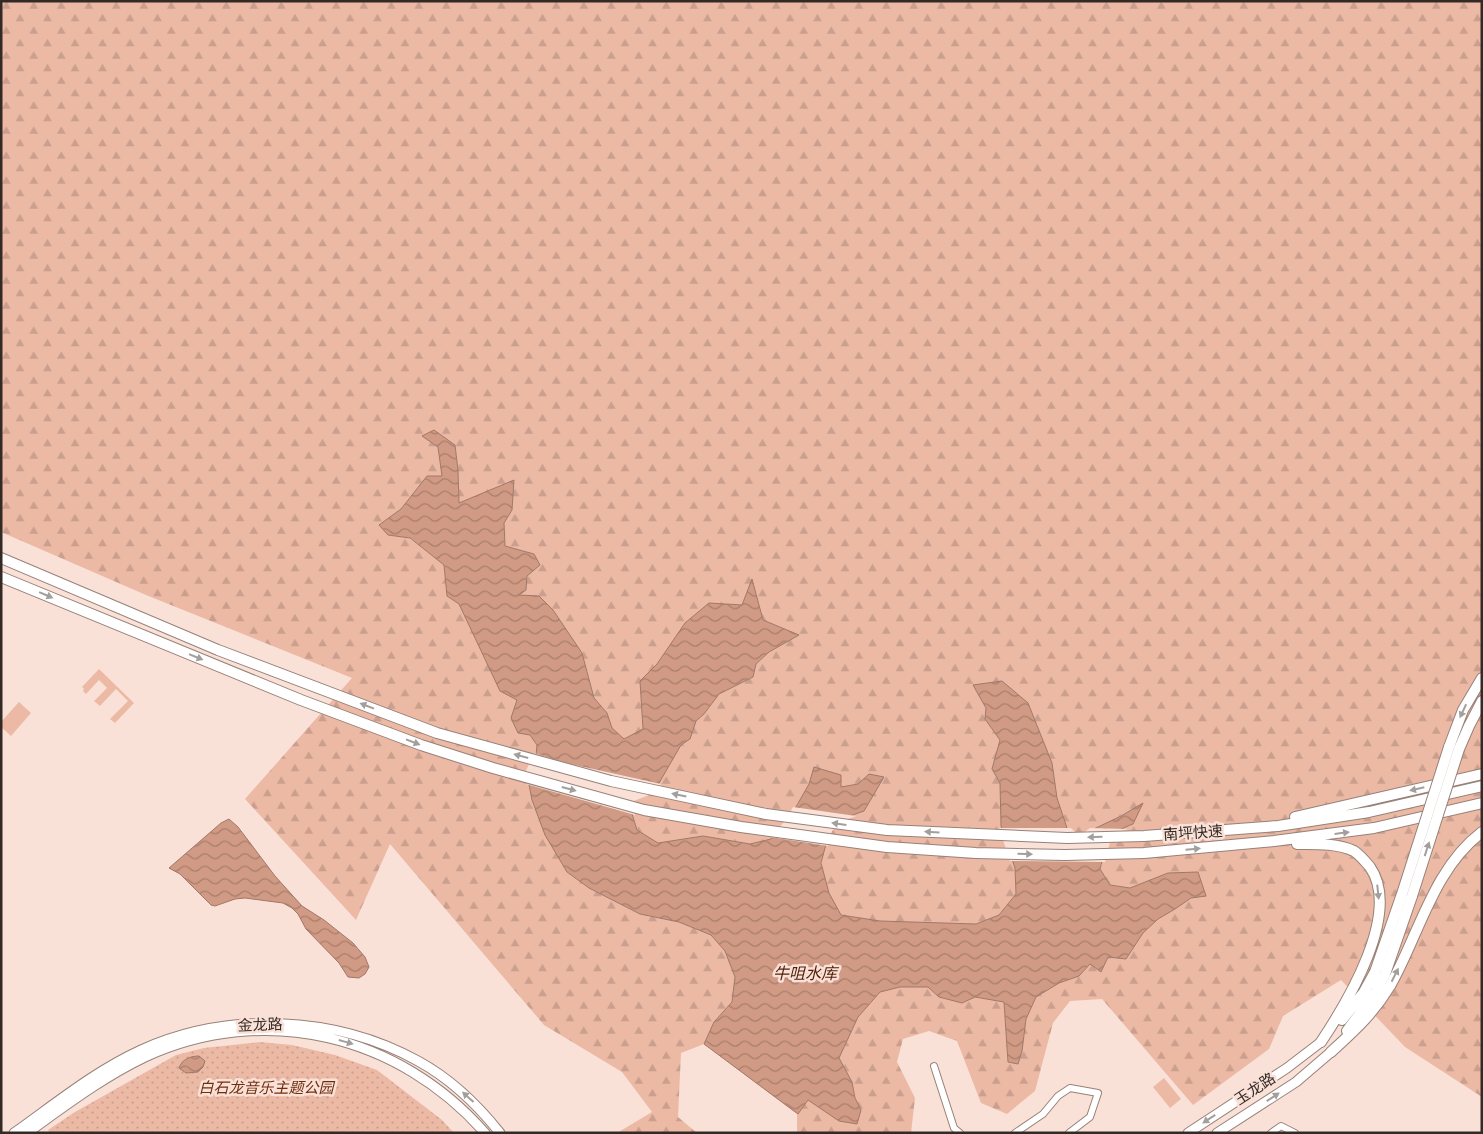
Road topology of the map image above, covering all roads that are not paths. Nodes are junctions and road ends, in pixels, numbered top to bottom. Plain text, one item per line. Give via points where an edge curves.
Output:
1 (1, 558) edge
2 (1, 577) edge
3 (1482, 678) edge
4 (1482, 701) edge
5 (1482, 774) edge
6 (1482, 786) edge
7 (1482, 803) edge
8 (1242, 830) junction
9 (1482, 832) edge
10 (1241, 845) junction
11 (1407, 895) junction
12 (1321, 1042) junction
13 (1331, 1052) junction
14 (934, 1066) dead end
15 (14, 1133) edge
16 (28, 1133) edge
17 (485, 1133) edge
18 (500, 1133) edge
19 (960, 1133) edge
20 (1015, 1133) edge
21 (1069, 1133) edge
22 (1188, 1133) edge
23 (1217, 1133) edge
24 (1271, 1133) edge
25 (1295, 1133) edge

8 -> 1 highway, 南坪快速 via 1067,838 887,830 766,814 611,781 437,733 218,650
2 -> 10 highway, 南坪快速 via 302,700 422,745 644,810 887,847 976,853 1144,853
3 -> 11 highway, bridge via 1463,710 1449,746
11 -> 4 highway, bridge via 1460,749
5 -> 8 highway, bridge
6 - 8 highway, bridge via 1369,812
10 -> 7 highway, bridge via 1374,828
13 -> 9 highway via 1362,1025 1377,1006 1456,858
10 -> 12 highway via 1342,847 1365,860 1373,872 1379,904 1367,958 1340,1014
11 - 12 highway via 1375,972 1352,1007
11 - 13 highway via 1385,974 1362,1012
12 -> 22 main road, 玉龙路
23 -> 13 main road, 玉龙路 via 1296,1082
14 - 19 street via 954,1128
18 -> 15 main road, 金龙路 via 484,1112 454,1085 399,1051 344,1032 268,1023 185,1034 142,1050 104,1070
16 -> 17 main road, 金龙路 via 103,1080 146,1056 200,1038 254,1031 316,1035 377,1053 431,1083
20 - 21 street via 1043,1114 1058,1096 1070,1088 1098,1093 1090,1117
24 - 25 street via 1281,1126

